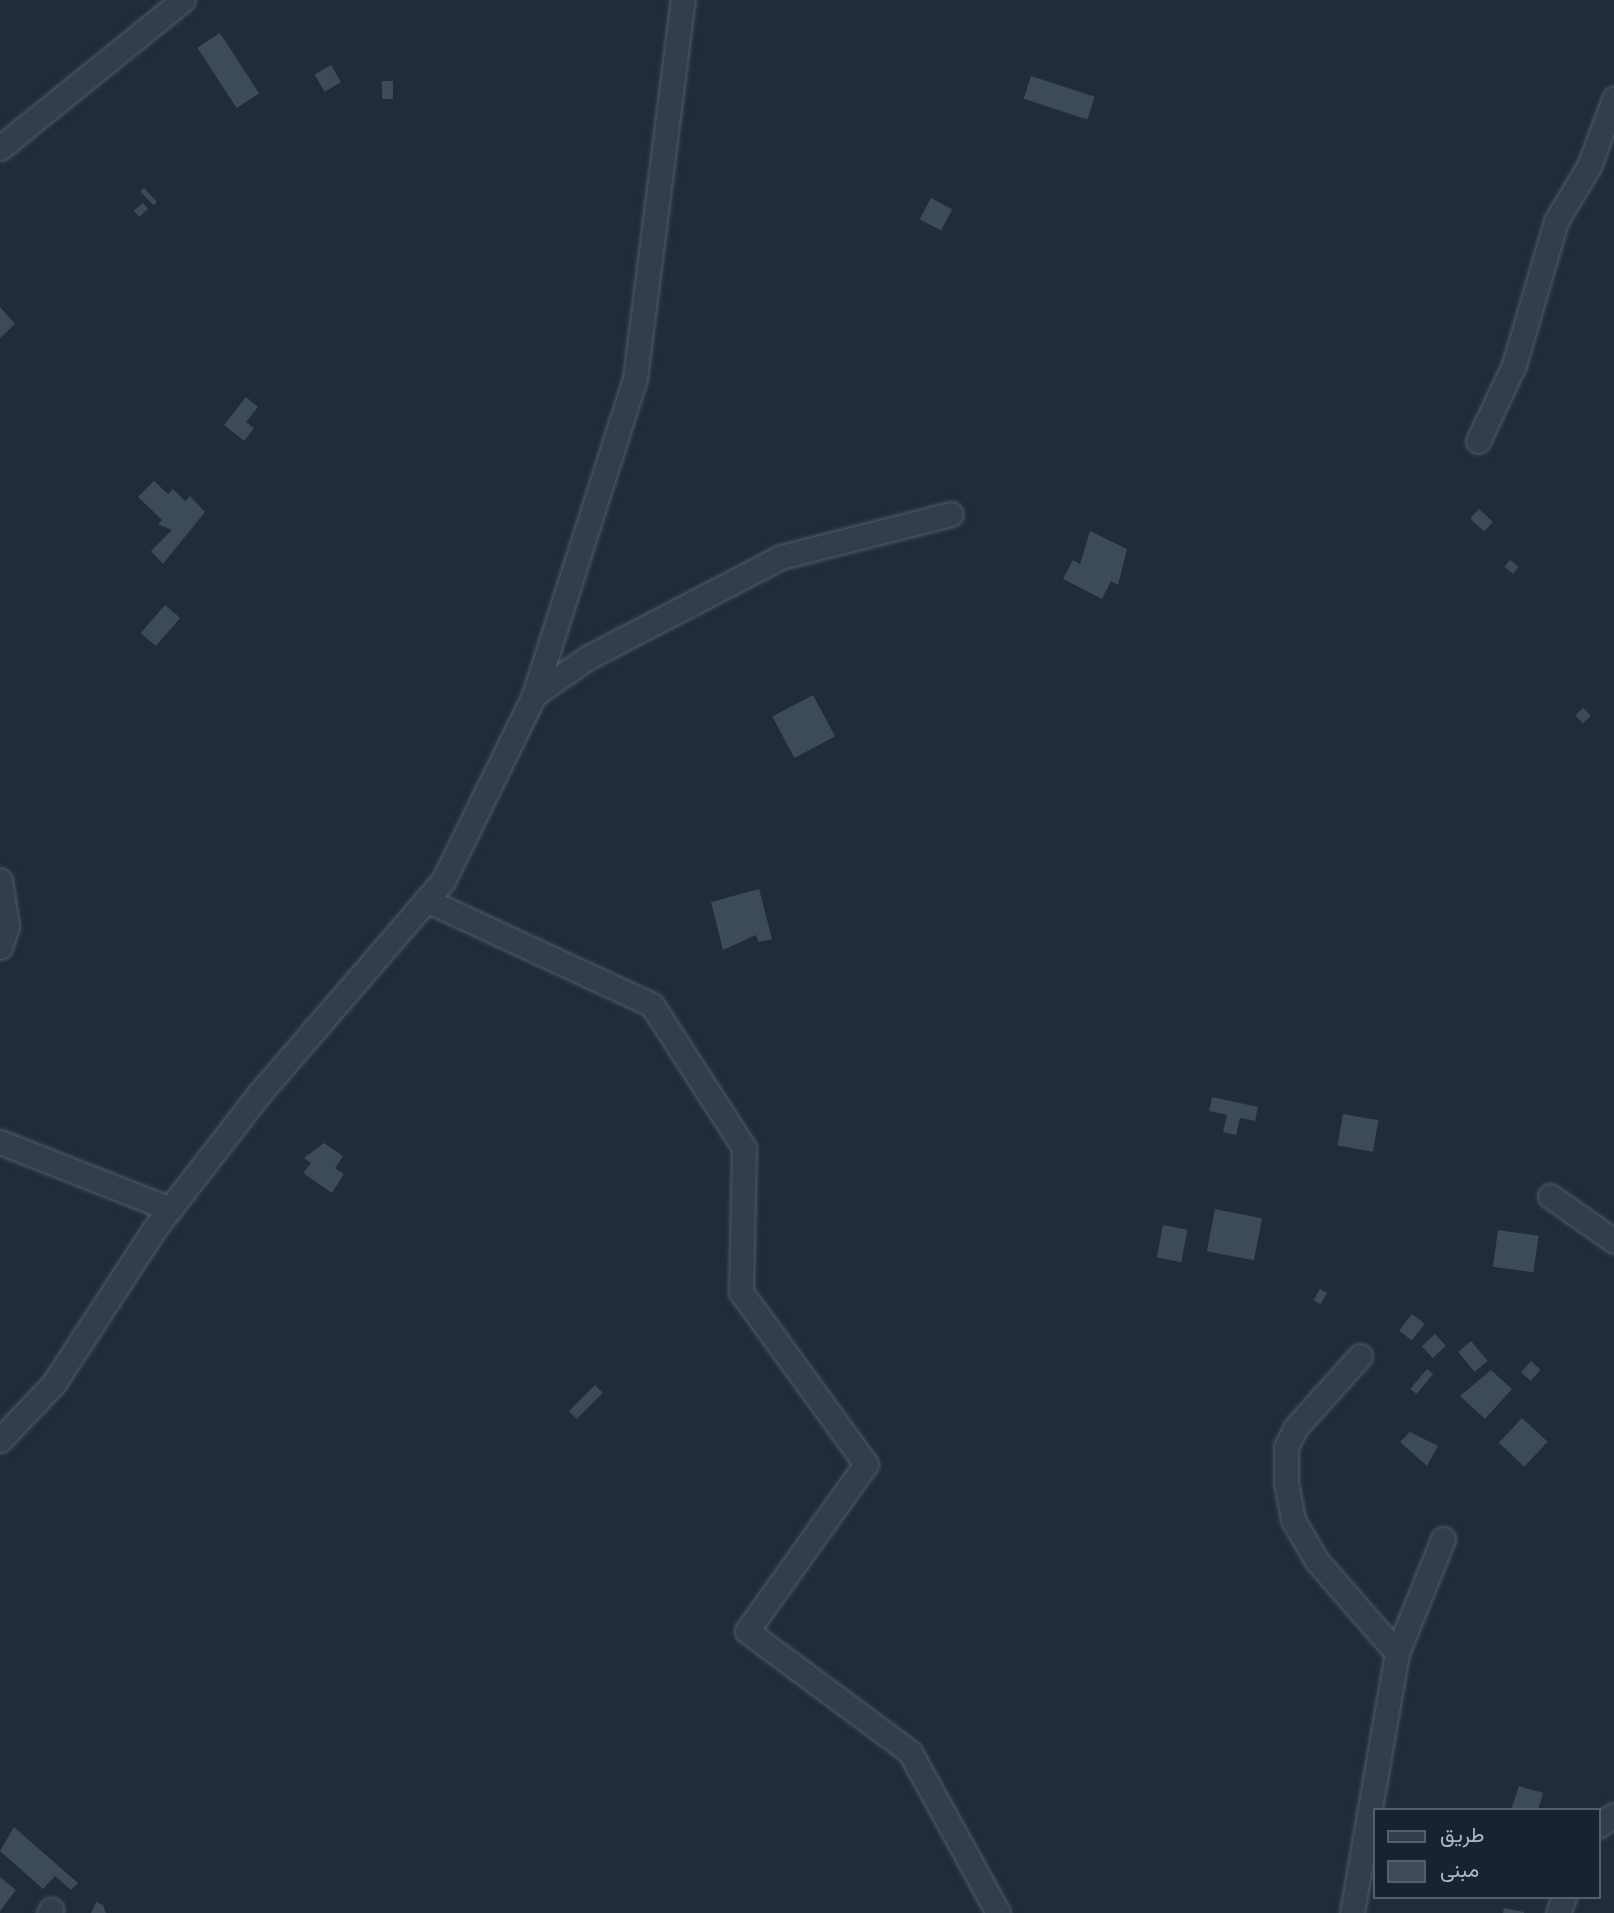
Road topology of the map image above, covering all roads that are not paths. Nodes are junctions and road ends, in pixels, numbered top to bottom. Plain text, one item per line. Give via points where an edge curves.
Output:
1 (183, 0) edge
2 (683, 0) edge
3 (1614, 99) edge
4 (0, 148) edge
5 (1478, 441) dead end
6 (951, 514) dead end
7 (534, 695) junction
8 (0, 880) edge
9 (426, 900) junction
10 (0, 947) edge
11 (0, 1142) edge
12 (1550, 1196) dead end
13 (170, 1209) junction
14 (1614, 1241) edge
15 (1360, 1356) dead end
16 (0, 1440) edge
17 (1443, 1539) dead end
18 (1397, 1653) junction
19 (998, 1913) edge
20 (1352, 1913) edge

1 - 4 street
2 - 7 street via 635,378
3 - 5 street via 1589,166 1556,221 1514,365
6 - 7 street via 781,557 587,658
7 - 9 street via 490,793
8 - 10 street via 7,926
9 - 13 street
9 - 19 street via 652,1005 744,1148 741,1292 866,1464 747,1631 910,1752
11 - 13 street
12 - 14 street
13 - 16 street via 48,1392
15 - 18 street via 1296,1427 1286,1447 1286,1483 1293,1520 1317,1561
17 - 18 street
18 - 20 street

